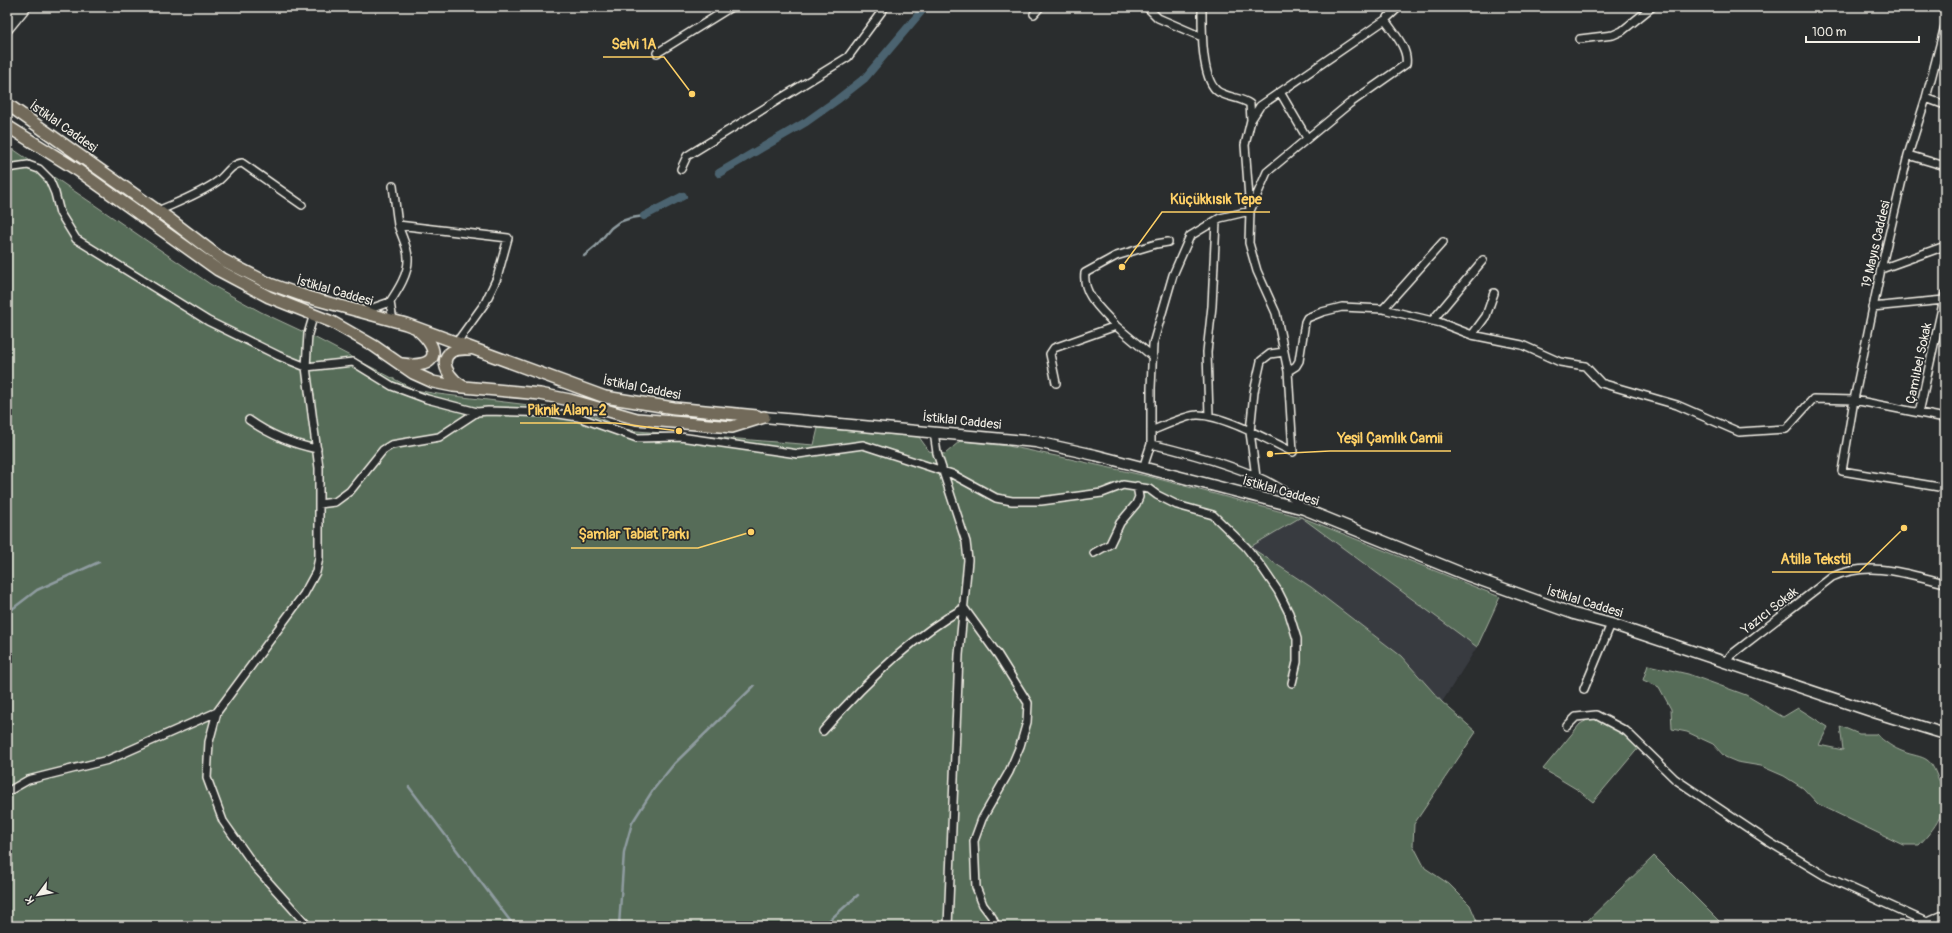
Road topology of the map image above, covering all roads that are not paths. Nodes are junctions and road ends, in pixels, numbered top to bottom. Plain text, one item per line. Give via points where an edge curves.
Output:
1 (14, 7) edge
2 (25, 7) edge
3 (731, 7) edge
4 (885, 7) edge
5 (1040, 7) edge
6 (1147, 7) edge
7 (1202, 7) edge
8 (1398, 7) edge
9 (1652, 7) edge
10 (1034, 14) dead end
11 (7, 16) edge
12 (1386, 20) junction
13 (1945, 26) edge
14 (7, 29) edge
15 (1202, 37) junction
16 (1580, 39) dead end
17 (657, 53) dead end
18 (1280, 92) junction
19 (1926, 98) junction
20 (7, 104) edge
21 (1945, 105) edge
22 (1251, 120) junction
23 (7, 126) edge
24 (1307, 138) junction
25 (1908, 155) junction
26 (1945, 166) edge
27 (7, 168) edge
28 (681, 169) dead end
29 (394, 186) dead end
30 (302, 205) dead end
31 (158, 211) junction
32 (1250, 211) junction
33 (1216, 221) junction
34 (398, 225) junction
35 (1168, 242) dead end
36 (1443, 242) dead end
37 (1945, 246) edge
38 (1483, 260) dead end
39 (1881, 269) junction
40 (1494, 293) dead end
41 (1944, 297) edge
42 (390, 302) junction
43 (1872, 307) junction
44 (1383, 309) junction
45 (361, 312) junction
46 (314, 314) junction
47 (1942, 320) edge
48 (393, 321) junction
49 (1432, 321) junction
50 (1116, 326) junction
51 (416, 328) junction
52 (1472, 335) junction
53 (457, 342) junction
54 (476, 349) junction
55 (1284, 352) junction
56 (1152, 357) junction
57 (401, 364) junction
58 (306, 367) junction
59 (1288, 371) junction
60 (1056, 384) dead end
61 (464, 387) junction
62 (1854, 400) junction
63 (478, 412) junction
64 (1920, 413) junction
65 (1209, 416) junction
66 (764, 417) junction
67 (1945, 418) edge
68 (249, 420) dead end
69 (1150, 431) junction
70 (934, 432) junction
71 (1250, 432) junction
72 (1151, 444) junction
73 (317, 449) junction
74 (1143, 468) junction
75 (943, 472) junction
76 (1256, 477) junction
77 (1137, 486) junction
78 (1945, 488) edge
79 (319, 504) junction
80 (1304, 509) junction
81 (1094, 553) dead end
82 (1945, 583) edge
83 (964, 608) junction
84 (1611, 624) junction
85 (1726, 662) junction
86 (1292, 683) dead end
87 (1584, 689) dead end
88 (217, 712) junction
89 (1567, 726) dead end
90 (823, 731) dead end
91 (1945, 734) edge
92 (7, 792) edge
93 (1945, 914) edge
94 (1927, 922) junction
95 (308, 926) edge
96 (948, 926) edge
97 (996, 926) edge
98 (1935, 926) edge

1 - 11 main road
2 - 14 main road
3 - 17 street
4 - 28 street via 848,57 687,156
5 - 10 street
6 - 15 street via 1158,18
7 - 15 street
8 - 12 street
9 - 16 street via 1622,31 1613,35
12 - 18 street
12 - 24 street via 1408,58 1406,64 1349,104
13 - 19 street, 19 Mayıs Caddesi
15 - 22 street via 1208,80 1217,91 1250,104
18 - 22 street via 1260,106
18 - 24 street
19 - 21 street
19 - 25 street, 19 Mayıs Caddesi
20 - 31 main road, İstiklal Caddesi
22 - 32 street via 1245,145
23 - 46 main road, İstiklal Caddesi via 79,170 218,270 269,297
24 - 32 street via 1267,172
25 - 26 street
25 - 39 street, 19 Mayıs Caddesi
27 - 58 street via 28,165 39,169 49,179 60,213 76,239 208,320
29 - 34 street
30 - 31 street via 242,163 235,164 218,181 204,189
31 - 45 main road, İstiklal Caddesi via 223,260 270,284
32 - 33 street
32 - 55 street via 1249,242 1257,271 1276,313
33 - 56 street via 1190,236 1173,275 1153,344
33 - 65 street via 1207,352
34 - 42 street via 408,258 398,289
34 - 53 street via 508,238 497,278 484,304
35 - 50 street via 1116,256 1085,273 1084,282 1090,296
36 - 44 street
37 - 39 street
38 - 49 street
39 - 43 street, 19 Mayıs Caddesi
40 - 52 street via 1486,316
41 - 43 street
41 - 47 street, Çamlıbel Sokak
42 - 45 street
42 - 48 street
43 - 62 street, 19 Mayıs Caddesi
44 - 49 street
44 - 59 street via 1342,308 1307,318 1299,361
45 - 48 main road, İstiklal Caddesi
46 - 57 main road, İstiklal Caddesi via 351,332
46 - 58 street via 308,334
47 - 64 street, Çamlıbel Sokak
48 - 51 main road, İstiklal Caddesi
49 - 52 street
50 - 56 street
50 - 60 street via 1054,348 1050,354
51 - 53 main road, İstiklal Caddesi
51 - 57 main road via 426,337 433,355 430,361 422,365
52 - 62 street via 1522,346 1560,362 1585,366 1600,383 1677,405 1739,432 1786,429 1812,399
53 - 54 main road, İstiklal Caddesi
54 - 61 main road via 454,350 445,360 445,369 452,379
54 - 66 main road, İstiklal Caddesi via 605,396 646,405
55 - 59 street
55 - 71 street via 1270,354 1261,362 1254,392
56 - 69 street
57 - 61 main road, İstiklal Caddesi via 433,382
58 - 63 street via 353,362 392,386 427,399
58 - 73 street
59 - 71 street via 1294,452
61 - 66 main road, İstiklal Caddesi via 540,394 637,419 732,427
62 - 64 street
62 - 78 street, 19 Mayıs Caddesi via 1842,471
63 - 75 street via 552,412 578,417 637,438 680,437 798,454 863,445
63 - 79 street via 439,436 391,445 383,450 350,491 335,502
64 - 67 street
65 - 69 street via 1195,415
65 - 71 street
66 - 70 main road, İstiklal Caddesi
68 - 73 street via 266,432
69 - 72 street
70 - 74 main road, İstiklal Caddesi via 1036,442
70 - 75 street
71 - 76 street
72 - 74 street
72 - 76 street
73 - 79 street
74 - 80 main road, İstiklal Caddesi
75 - 77 street via 960,477 996,498 1012,501 1041,501 1083,496 1102,493 1123,485
75 - 83 street via 966,542 968,560
76 - 80 street via 1288,494
77 - 81 street via 1139,497 1136,504 1120,523 1110,544
77 - 86 street via 1150,489 1177,506 1213,515 1246,547 1278,591 1289,613 1297,640 1297,662
79 - 88 street via 319,558 316,572 304,594
80 - 84 main road, İstiklal Caddesi via 1469,576 1574,614
82 - 85 street, Yazıcı Sokak via 1887,568 1842,572 1731,655
83 - 90 street via 942,620 914,642 843,708
83 - 96 street via 959,655
83 - 97 street via 998,655 1028,704 1027,722 1020,746 1009,772 982,818 974,841 976,887
84 - 85 main road, İstiklal Caddesi
84 - 87 street
85 - 91 main road, İstiklal Caddesi
88 - 92 street via 108,760 28,780
88 - 95 street via 209,742 207,778 223,821 256,868
89 - 94 street via 1576,717 1596,715 1626,731 1675,779 1769,842 1827,877
93 - 94 street
94 - 98 street

